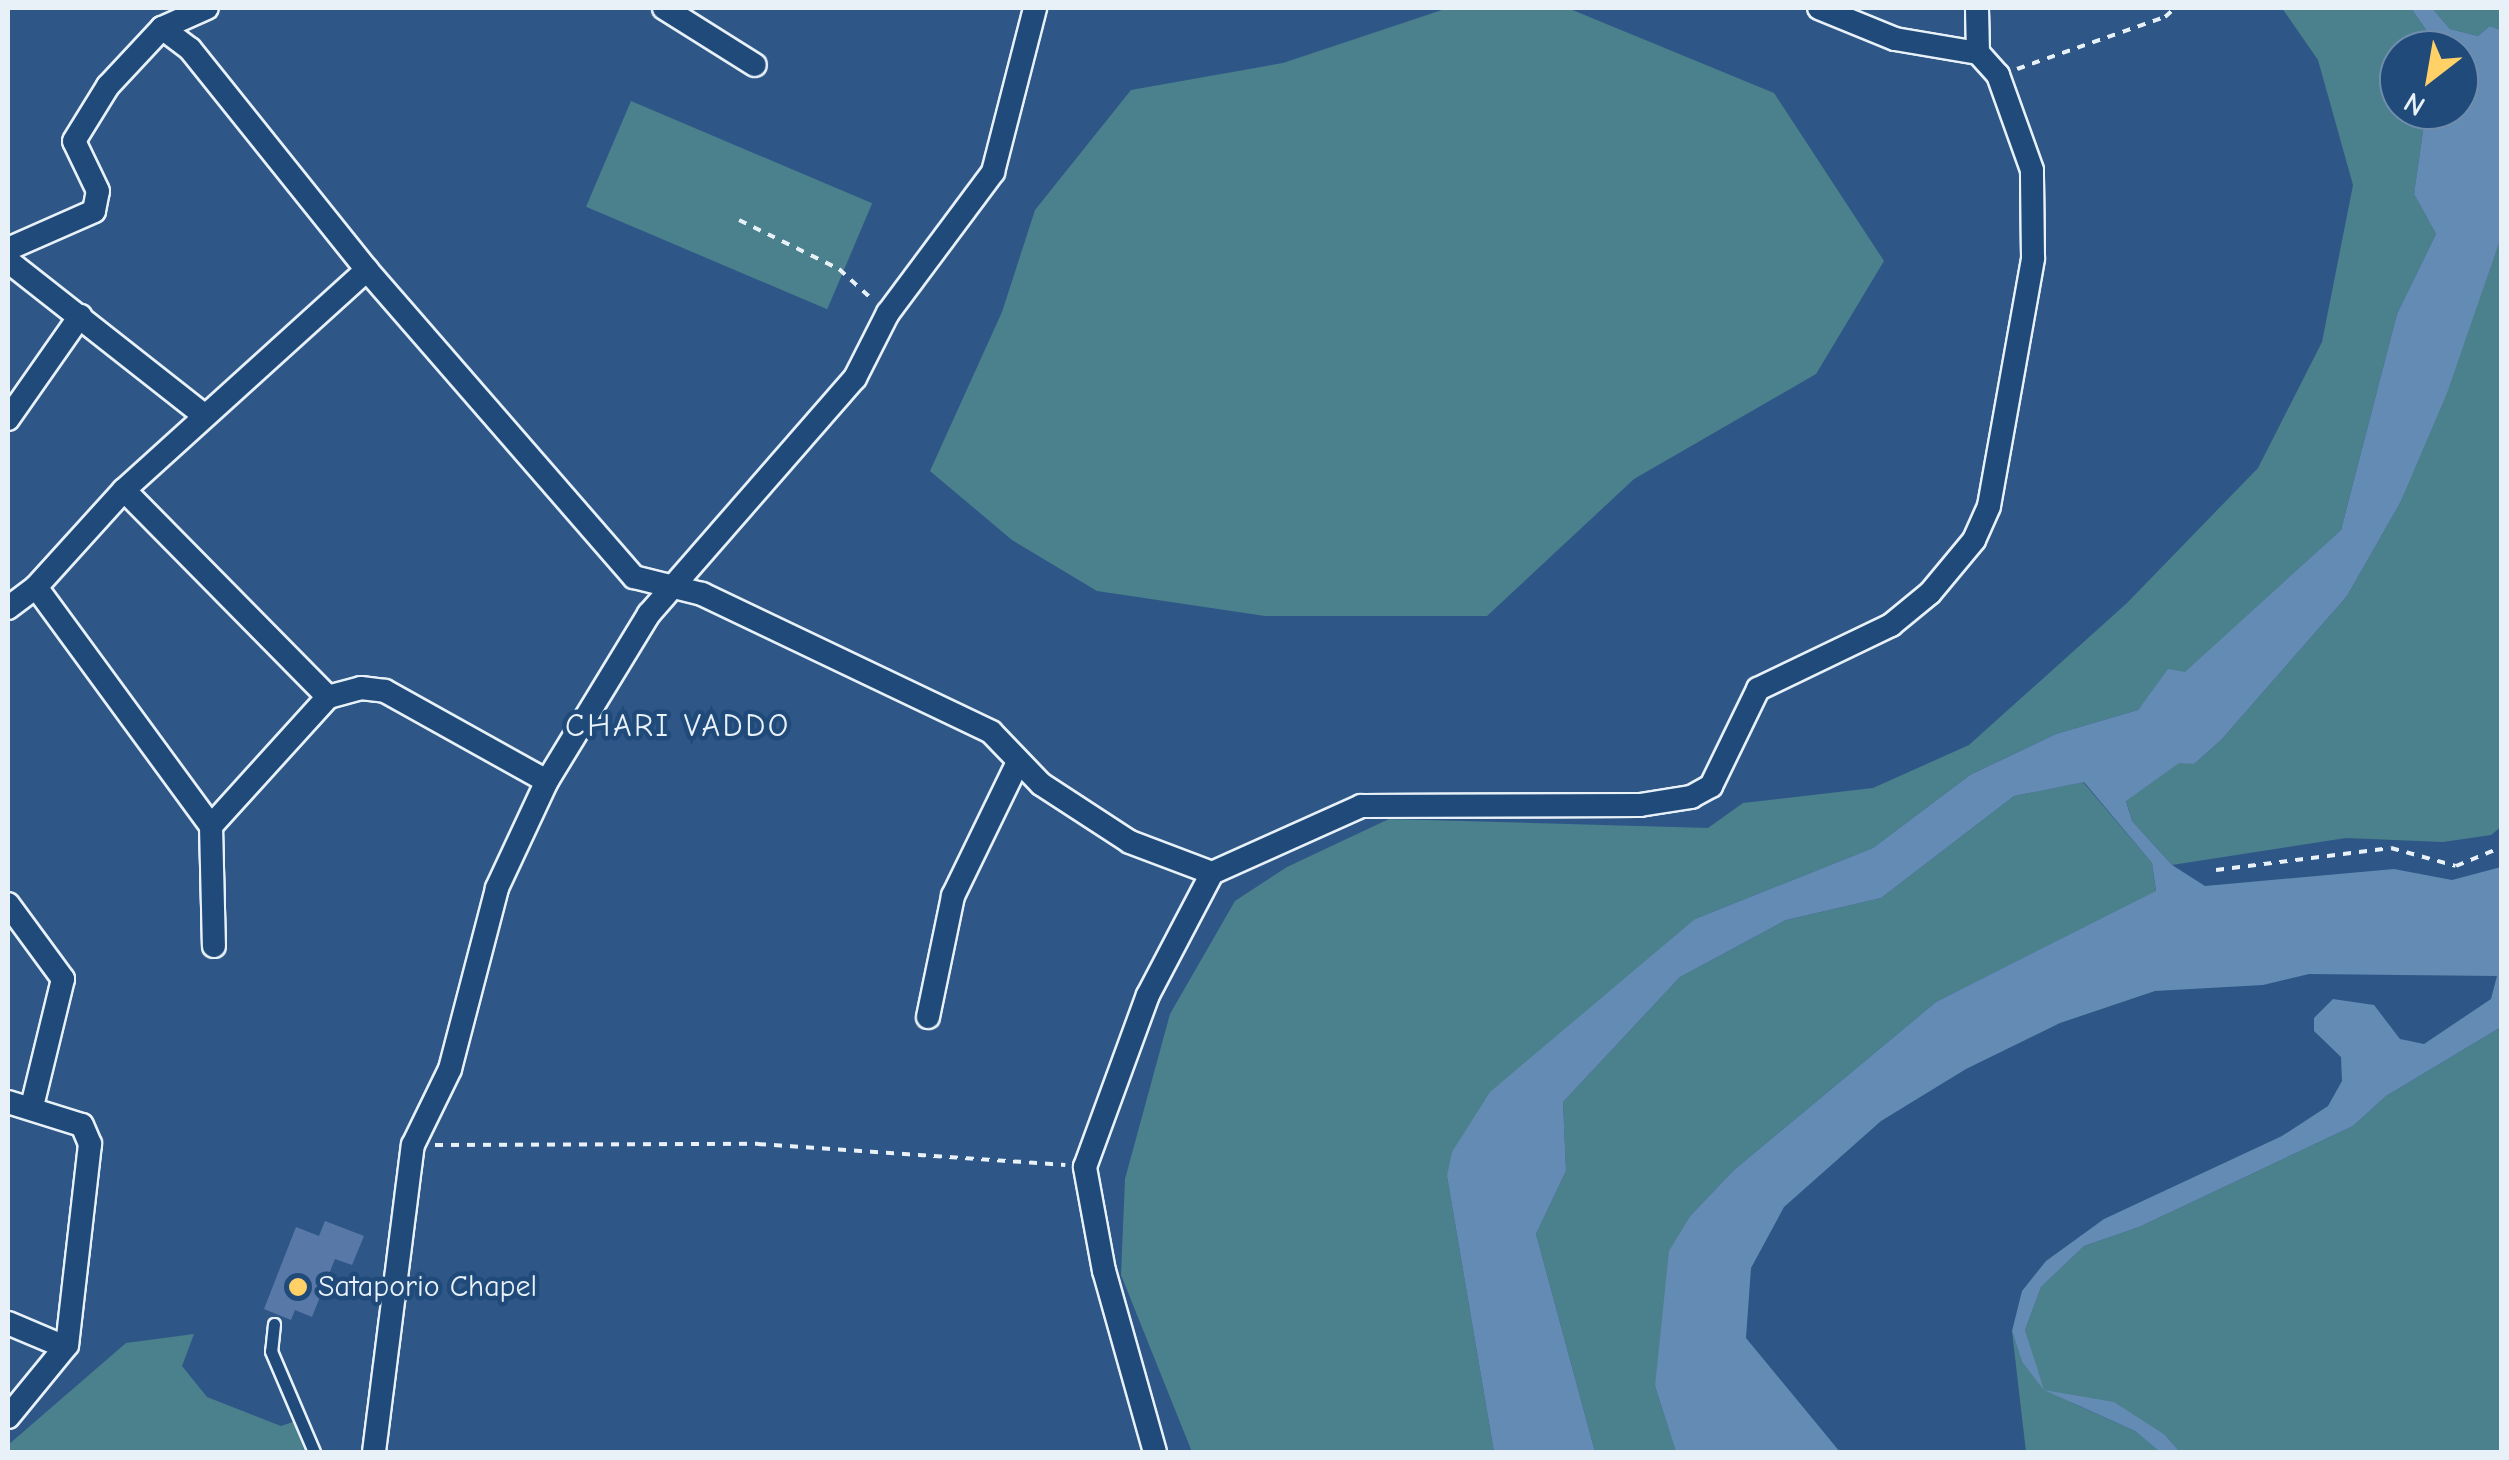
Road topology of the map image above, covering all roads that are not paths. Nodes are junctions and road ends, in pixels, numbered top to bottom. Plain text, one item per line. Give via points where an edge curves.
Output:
1 (206, 8) edge
2 (664, 8) edge
3 (1035, 8) edge
4 (1819, 8) edge
5 (1977, 8) edge
6 (162, 28) junction
7 (1978, 53) junction
8 (755, 65) dead end
9 (8, 250) edge
10 (8, 261) edge
11 (367, 270) junction
12 (80, 316) junction
13 (204, 416) junction
14 (8, 419) edge
15 (124, 490) junction
16 (36, 587) junction
17 (670, 591) junction
18 (8, 608) edge
19 (328, 697) junction
20 (1017, 764) junction
21 (547, 782) junction
22 (211, 826) junction
23 (1212, 873) junction
24 (8, 904) edge
25 (214, 946) dead end
26 (928, 1017) dead end
27 (8, 1102) edge
28 (32, 1106) junction
29 (8, 1323) edge
30 (274, 1324) dead end
31 (66, 1347) junction
32 (8, 1416) edge
33 (314, 1452) edge
34 (374, 1452) edge
35 (1155, 1452) edge

1 - 6 street
2 - 8 street
3 - 17 street via 993,172 888,313 845,391
4 - 7 street via 1895,39
5 - 7 street
6 - 9 street via 108,86 74,141 98,191 94,211
6 - 11 street via 190,49
7 - 23 street via 1998,76 2032,170 2033,258 1989,506 1974,540 1930,593 1834,658 1758,689 1711,786 1691,797 1640,804 1361,806
10 - 12 street
11 - 13 street
11 - 17 street via 613,559 634,577
12 - 13 street
12 - 14 street
13 - 15 street
15 - 16 street
15 - 19 street
16 - 18 street
16 - 22 street
17 - 20 street via 702,594 991,732
17 - 21 street
19 - 21 street via 361,688 385,692
19 - 22 street
20 - 23 street via 1130,842
20 - 26 street via 953,896
21 - 34 street via 497,888 450,1069 413,1146
22 - 25 street
23 - 35 street via 1148,995 1084,1166 1104,1271
24 - 28 street via 62,979
27 - 28 street
28 - 31 street via 82,1125 90,1144
29 - 31 street
30 - 33 lane via 271,1351
31 - 32 street

